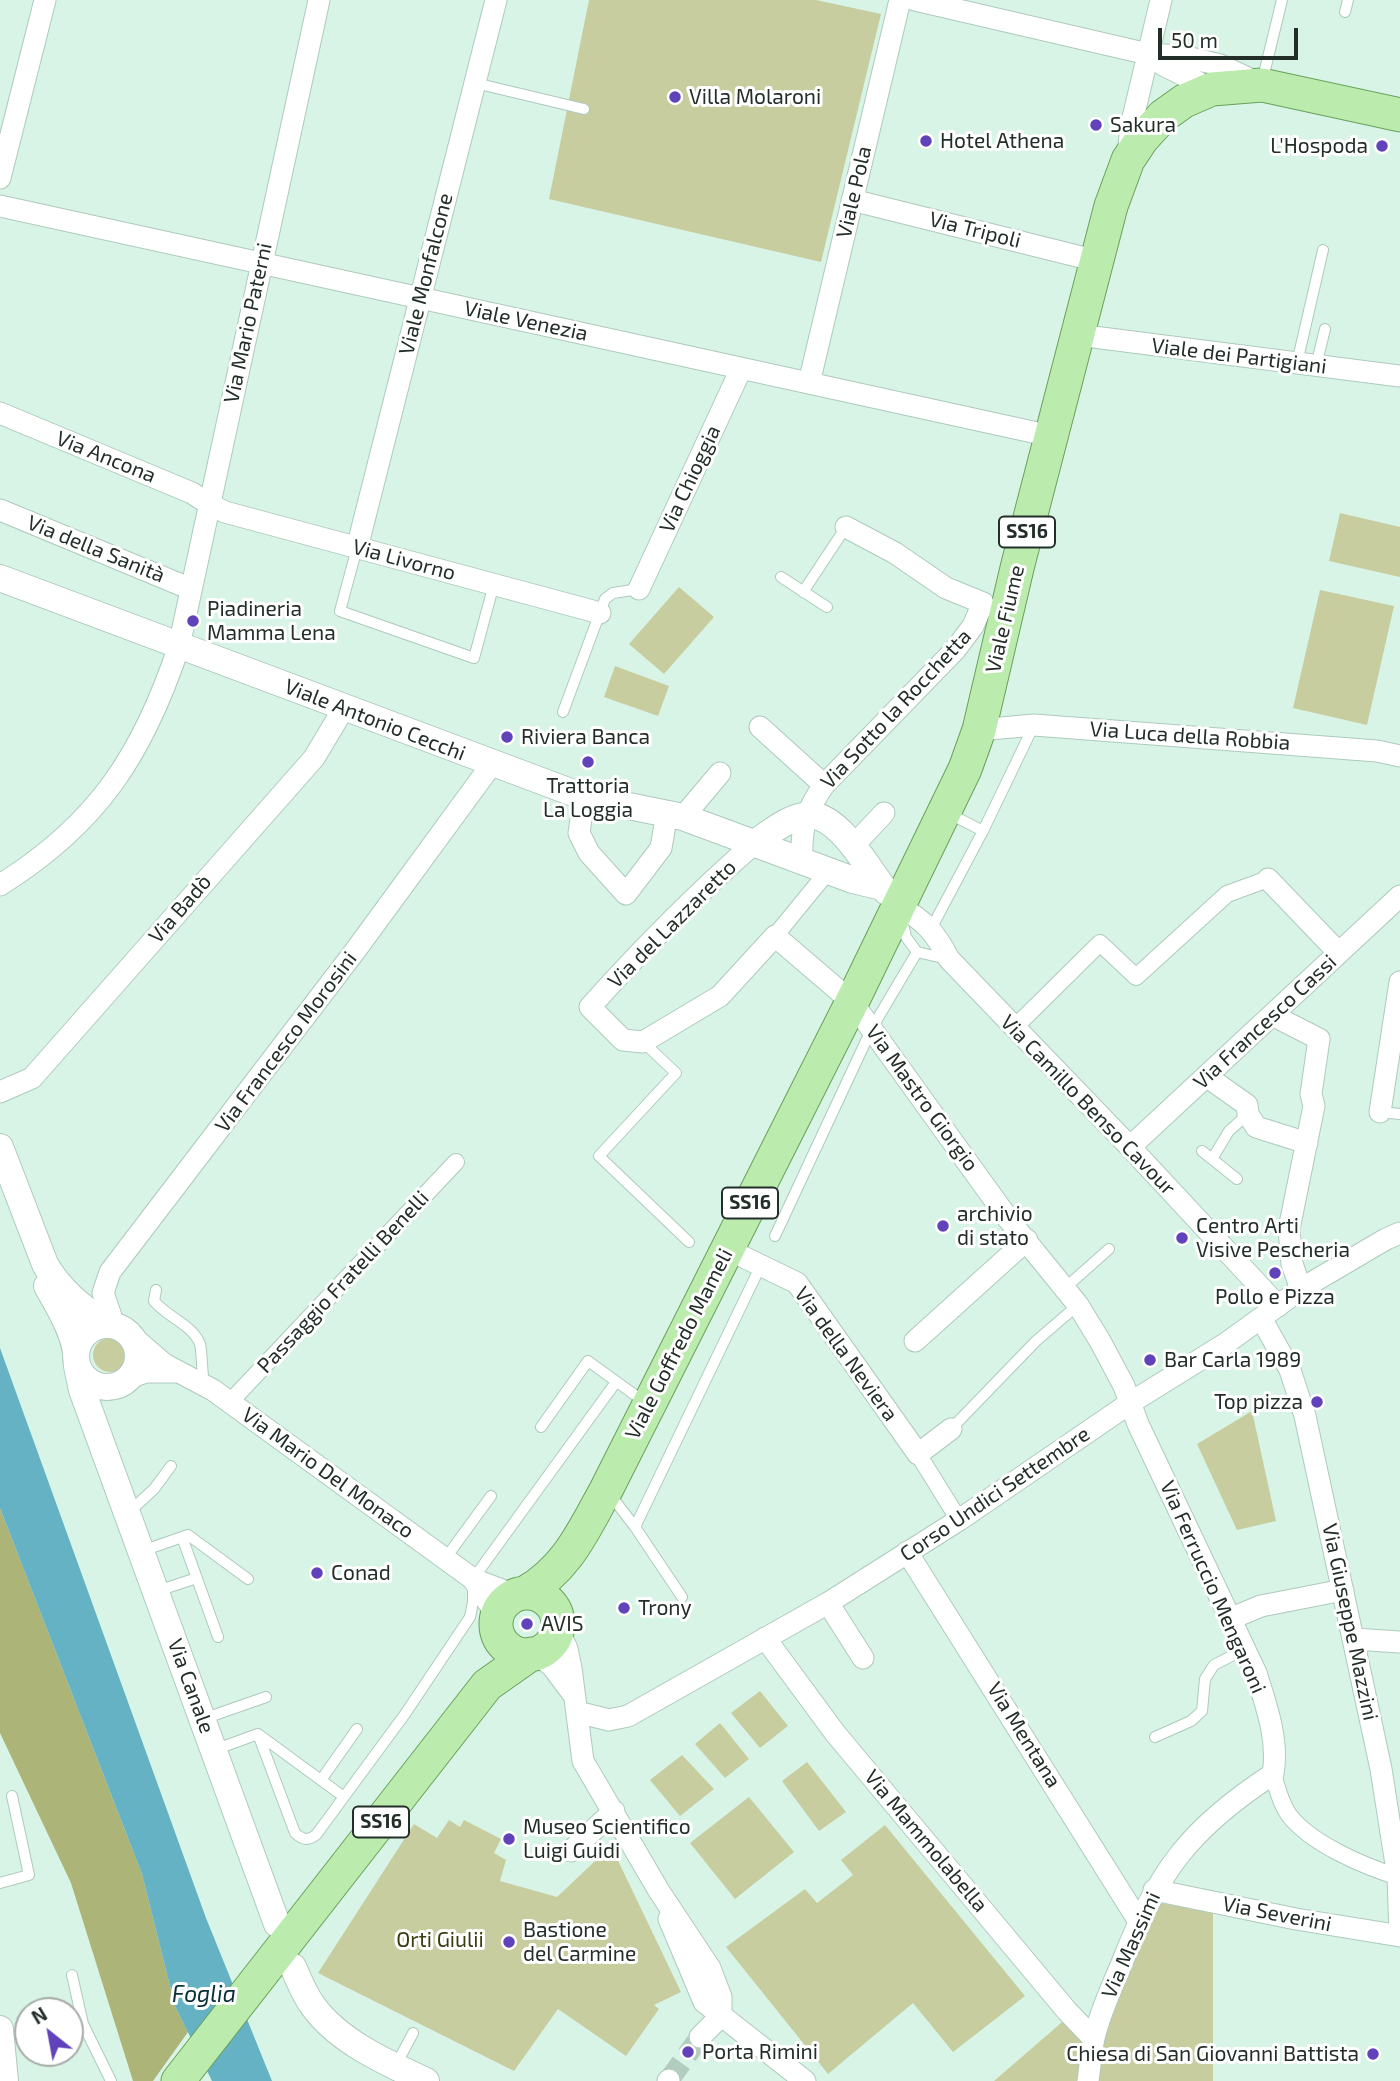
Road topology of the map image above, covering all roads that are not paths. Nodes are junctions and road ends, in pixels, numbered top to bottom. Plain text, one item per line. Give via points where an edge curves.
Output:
1 (45, 0) edge
2 (319, 0) edge
3 (496, 0) edge
4 (900, 0) edge
5 (915, 0) edge
6 (1161, 0) edge
7 (1282, 0) edge
8 (1348, 0) edge
9 (1345, 12) dead end
10 (1148, 54) junction
11 (475, 83) junction
12 (1262, 85) junction
13 (1212, 89) junction
14 (584, 109) dead end
15 (1400, 114) edge
16 (7, 122) edge
17 (1128, 160) junction
18 (0, 178) edge
19 (852, 200) junction
20 (0, 206) edge
21 (1323, 250) dead end
22 (1097, 261) junction
23 (261, 263) junction
24 (420, 298) junction
25 (1325, 329) dead end
26 (1078, 335) junction
27 (1307, 364) junction
28 (741, 369) junction
29 (1400, 376) edge
30 (809, 383) junction
31 (0, 413) edge
32 (1051, 436) junction
33 (209, 504) junction
34 (0, 510) edge
35 (846, 527) joint
36 (357, 548) junction
37 (781, 577) dead end
38 (0, 578) edge
39 (494, 584) junction
40 (191, 589) junction
41 (639, 589) joint
42 (803, 592) junction
43 (997, 601) junction
44 (827, 607) dead end
45 (600, 613) junction
46 (179, 646) junction
47 (344, 708) junction
48 (563, 712) dead end
49 (1034, 725) junction
50 (760, 727) dead end
51 (979, 730) junction
52 (1400, 756) edge
53 (492, 764) junction
54 (720, 772) dead end
55 (824, 785) junction
56 (584, 797) junction
57 (946, 811) junction
58 (884, 813) dead end
59 (806, 814) junction
60 (675, 815) junction
61 (983, 831) junction
62 (756, 842) junction
63 (853, 846) junction
64 (802, 860) junction
65 (829, 870) junction
66 (1268, 879) joint
67 (0, 885) edge
68 (890, 896) junction
69 (1398, 901) edge
70 (931, 929) junction
71 (775, 936) junction
72 (917, 953) junction
73 (1339, 953) junction
74 (949, 959) junction
75 (1400, 982) edge
76 (862, 1015) junction
77 (1272, 1015) junction
78 (1014, 1028) junction
79 (643, 1042) junction
80 (1206, 1076) junction
81 (0, 1092) edge
82 (1390, 1113) edge
83 (1248, 1114) junction
84 (1307, 1143) junction
85 (0, 1147) edge
86 (1130, 1147) junction
87 (1202, 1151) dead end
88 (1212, 1159) junction
89 (456, 1162) dead end
90 (1237, 1179) dead end
91 (1400, 1233) edge
92 (775, 1236) dead end
93 (1027, 1240) junction
94 (689, 1242) dead end
95 (727, 1249) junction
96 (1109, 1249) dead end
97 (44, 1264) junction
98 (761, 1265) junction
99 (1065, 1288) junction
100 (1301, 1289) junction
101 (156, 1290) dead end
102 (1078, 1305) junction
103 (1270, 1312) junction
104 (118, 1329) junction
105 (915, 1341) dead end
106 (76, 1359) junction
107 (200, 1359) junction
108 (179, 1373) junction
109 (123, 1382) junction
110 (616, 1382) junction
111 (204, 1385) junction
112 (230, 1402) junction
113 (1130, 1403) junction
114 (649, 1405) junction
115 (541, 1427) dead end
116 (951, 1429) joint
117 (105, 1447) junction
118 (918, 1454) junction
119 (171, 1465) dead end
120 (606, 1490) junction
121 (491, 1496) dead end
122 (128, 1513) junction
123 (959, 1520) junction
124 (635, 1527) junction
125 (183, 1537) junction
126 (142, 1551) junction
127 (907, 1552) junction
128 (570, 1556) junction
129 (445, 1559) junction
130 (197, 1578) junction
131 (247, 1579) dead end
132 (473, 1579) junction
133 (157, 1591) junction
134 (1343, 1591) junction
135 (682, 1597) dead end
136 (828, 1603) junction
137 (509, 1610) junction
138 (1232, 1618) junction
139 (557, 1622) junction
140 (218, 1637) dead end
141 (765, 1638) junction
142 (1354, 1639) junction
143 (1400, 1642) edge
144 (1245, 1649) junction
145 (533, 1654) junction
146 (863, 1658) dead end
147 (487, 1685) junction
148 (266, 1697) dead end
149 (575, 1703) junction
150 (203, 1719) junction
151 (357, 1729) dead end
152 (258, 1734) junction
153 (1155, 1737) dead end
154 (214, 1750) junction
155 (1273, 1774) junction
156 (321, 1780) junction
157 (12, 1796) dead end
158 (344, 1797) junction
159 (614, 1811) junction
160 (571, 1851) dead end
161 (1399, 1877) edge
162 (0, 1883) edge
163 (1154, 1890) junction
164 (1138, 1920) junction
165 (277, 1924) dead end
166 (1400, 1936) edge
167 (284, 1963) junction
168 (72, 1975) dead end
169 (721, 2016) junction
170 (0, 2029) edge
171 (413, 2033) dead end
172 (700, 2037) tunnel mouth
173 (1094, 2039) junction
174 (395, 2067) junction
175 (802, 2079) edge
176 (5, 2081) edge
177 (111, 2081) edge
178 (178, 2081) edge
179 (426, 2081) edge
180 (1088, 2081) edge

1 - 16 street
2 - 23 street, Via Mario Paterni
3 - 11 street, Viale Monfalcone
4 - 19 street, Viale Pola
5 - 10 street
6 - 10 street, Viale Fiume
7 - 12 lane
8 - 9 lane
10 - 12 street via 1220,65
10 - 13 street
10 - 17 street, Viale Fiume
11 - 14 lane
11 - 24 street, Viale Monfalcone
12 - 13 main road, Viale Fiume / SS16
12 - 15 main road, SS16
13 - 17 main road, Viale Fiume / SS16 via 1163,116
16 - 18 street
17 - 22 main road, Viale Fiume / SS16
19 - 22 street, Via Tripoli
19 - 30 street, Viale Pola
20 - 23 street, Viale Venezia
21 - 27 lane
22 - 26 main road, Viale Fiume / SS16
23 - 24 street, Viale Venezia
23 - 33 street, Via Mario Paterni
24 - 28 street, Viale Venezia
24 - 36 street, Viale Monfalcone
25 - 27 lane
26 - 27 street, Viale dei Partigiani
26 - 32 main road, Viale Fiume / SS16
27 - 29 street, Viale dei Partigiani
28 - 30 street, Viale Venezia
28 - 41 street, Via Chioggia
30 - 32 street, Viale Venezia
31 - 33 street, Via Ancona
32 - 43 main road, Viale Fiume / SS16
33 - 36 street, Via Livorno
33 - 40 street, Via Mario Paterni
34 - 40 street, Via della Sanità
35 - 42 lane
35 - 43 street via 946,588
36 - 39 street, Via Livorno
36 - 39 lane via 340,611 474,658
37 - 42 lane
38 - 46 street, Viale Antonio Cecchi
39 - 45 street, Via Livorno
40 - 46 street, Via Mario Paterni
41 - 45 lane via 612,593
42 - 44 lane
43 - 51 main road, Viale Fiume / SS16
43 - 55 street, Via Sotto la Rocchetta
45 - 48 lane
46 - 47 street, Viale Antonio Cecchi
46 - 67 street, Via Mario Paterni via 157,708 115,783 57,845
47 - 53 street, Viale Antonio Cecchi
47 - 81 street, Via Badò via 314,758 32,1078
49 - 51 street, Via Luca della Robbia
49 - 52 street, Via Luca della Robbia via 1351,748
49 - 61 lane
50 - 55 street
51 - 57 main road, Viale Fiume / SS16
53 - 56 street, Viale Antonio Cecchi
53 - 104 street, Via Francesco Morosini via 110,1272 103,1293
54 - 60 street
55 - 59 street, Via Sotto la Rocchetta
56 - 60 street, Viale Antonio Cecchi
56 - 60 street via 579,833 589,853 626,894 660,848
57 - 61 lane
57 - 68 main road, Viale Fiume / SS16
58 - 63 street
59 - 62 street
59 - 63 street via 822,818
59 - 64 street
60 - 62 street, Viale Antonio Cecchi
61 - 70 lane
62 - 64 street, Viale Antonio Cecchi
62 - 79 street, Via del Lazzaretto via 590,1007 624,1040
63 - 68 street
64 - 65 street, Viale Antonio Cecchi
65 - 68 street, Viale Antonio Cecchi
65 - 71 street
66 - 73 street
66 - 78 street via 1227,894 1136,977 1100,943
68 - 70 street, Via Camillo Benso Cavour
68 - 72 lane via 905,937
68 - 76 main road, Viale Goffredo Mameli / SS16
69 - 73 street, Via Francesco Cassi
70 - 74 street, Via Camillo Benso Cavour
71 - 76 street, Via Mastro Giorgio
71 - 79 street via 720,996
72 - 74 lane
72 - 76 lane
73 - 77 street, Via Francesco Cassi
74 - 78 street, Via Camillo Benso Cavour
75 - 82 street
76 - 92 lane
76 - 93 street, Via Mastro Giorgio
76 - 95 main road, Viale Goffredo Mameli / SS16
77 - 80 street, Via Francesco Cassi
77 - 84 street via 1319,1040
78 - 86 street, Via Camillo Benso Cavour
79 - 94 lane via 676,1073 599,1156
80 - 83 street via 1247,1105
80 - 86 street, Via Francesco Cassi
83 - 84 street via 1256,1126
83 - 88 lane via 1229,1131
84 - 100 street via 1289,1228 1292,1264
85 - 97 street, Via Canale
86 - 103 street, Via Camillo Benso Cavour
87 - 88 lane
88 - 90 lane
89 - 112 street, Passaggio Fratelli Benelli
91 - 100 street, Corso Undici Settembre
93 - 99 street, Via Mastro Giorgio
93 - 105 street
95 - 98 street, Via della Neviera
95 - 114 main road, Viale Goffredo Mameli / SS16
96 - 99 lane
97 - 104 street, Via Canale via 69,1296
97 - 106 street, Via Canale via 47,1287 73,1334
98 - 118 street, Via della Neviera via 797,1283
98 - 124 lane
99 - 102 street, Via Mastro Giorgio
100 - 103 street, Corso Undici Settembre
101 - 107 lane via 154,1301 161,1310 199,1341
102 - 113 street, Via Mastro Giorgio
102 - 116 lane via 1036,1341
103 - 113 street, Corso Undici Settembre
103 - 134 street, Via Giuseppe Mazzini via 1305,1416
104 - 106 street via 87,1332
104 - 108 street, Via Mario Del Monaco
104 - 109 street, Via Canale via 138,1349 138,1362
106 - 109 street via 84,1378 98,1386
106 - 117 street, Via Canale via 82,1390
107 - 108 lane
107 - 111 lane
108 - 109 street, Via Mario Del Monaco via 146,1372
108 - 111 street, Via Mario Del Monaco
109 - 117 street, Via Canale via 104,1404
110 - 114 lane
110 - 115 lane via 588,1361
110 - 132 lane
111 - 112 street, Via Mario Del Monaco
112 - 129 street, Via Mario Del Monaco
113 - 123 street, Corso Undici Settembre
113 - 138 street, Via Ferruccio Mengaroni
114 - 120 main road, Viale Goffredo Mameli / SS16
116 - 118 street
117 - 122 street, Via Canale
118 - 123 street
119 - 122 lane via 155,1489
120 - 124 lane
120 - 128 main road, Viale Goffredo Mameli / SS16
121 - 129 lane
122 - 126 street, Via Canale
123 - 127 street, Corso Undici Settembre
124 - 135 lane
125 - 126 lane
125 - 130 lane
125 - 131 lane via 188,1535
126 - 133 street, Via Canale
127 - 136 street, Corso Undici Settembre
127 - 164 street, Via Mentana
128 - 137 main road, Viale Goffredo Mameli / SS16
128 - 139 main road, Viale Goffredo Mameli / SS16
129 - 132 street, Via Mario Del Monaco
130 - 133 lane
130 - 140 lane
132 - 137 street, Via Mario Del Monaco
132 - 158 lane via 470,1617
133 - 150 street, Via Canale
134 - 138 street via 1261,1606
134 - 142 street, Via Giuseppe Mazzini
136 - 141 street, Corso Undici Settembre
136 - 146 street
137 - 139 main road via 542,1597
137 - 145 main road via 511,1650
137 - 147 main road, Viale Goffredo Mameli / SS16
138 - 144 street, Via Ferruccio Mengaroni
139 - 145 main road, Viale Goffredo Mameli / SS16 via 551,1643
139 - 149 street via 567,1648
141 - 149 street, Corso Undici Settembre via 628,1716 609,1720
141 - 173 street, Via Mammolabella via 835,1733
142 - 143 street
142 - 161 street, Via Giuseppe Mazzini
144 - 153 lane via 1214,1665 1205,1679 1202,1711
144 - 155 street, Via Ferruccio Mengaroni via 1269,1716
145 - 147 main road, Viale Goffredo Mameli / SS16
145 - 149 street via 552,1666
147 - 167 main road, Viale Goffredo Mameli / SS16
148 - 150 lane
149 - 159 street via 583,1761
150 - 154 street, Via Canale
151 - 156 lane
152 - 154 lane
152 - 156 lane
152 - 158 lane via 301,1839 316,1835
154 - 165 street, Via Canale
155 - 161 street, Via Ferruccio Mengaroni via 1288,1814 1301,1828 1376,1870
155 - 163 street, Via Massimi via 1192,1838
156 - 158 lane
157 - 162 lane via 29,1875
159 - 160 street
159 - 169 street via 710,1968 721,1997
161 - 166 street, Via Giuseppe Mazzini
163 - 164 street, Via Massimi
163 - 166 street, Via Severini
164 - 173 street, Via Massimi
167 - 174 street via 324,2019
167 - 178 main road, Viale Goffredo Mameli / SS16
168 - 177 lane via 83,2024
169 - 172 street
169 - 175 street
170 - 176 street
171 - 174 lane
173 - 180 street, Via Massimi
174 - 179 street

